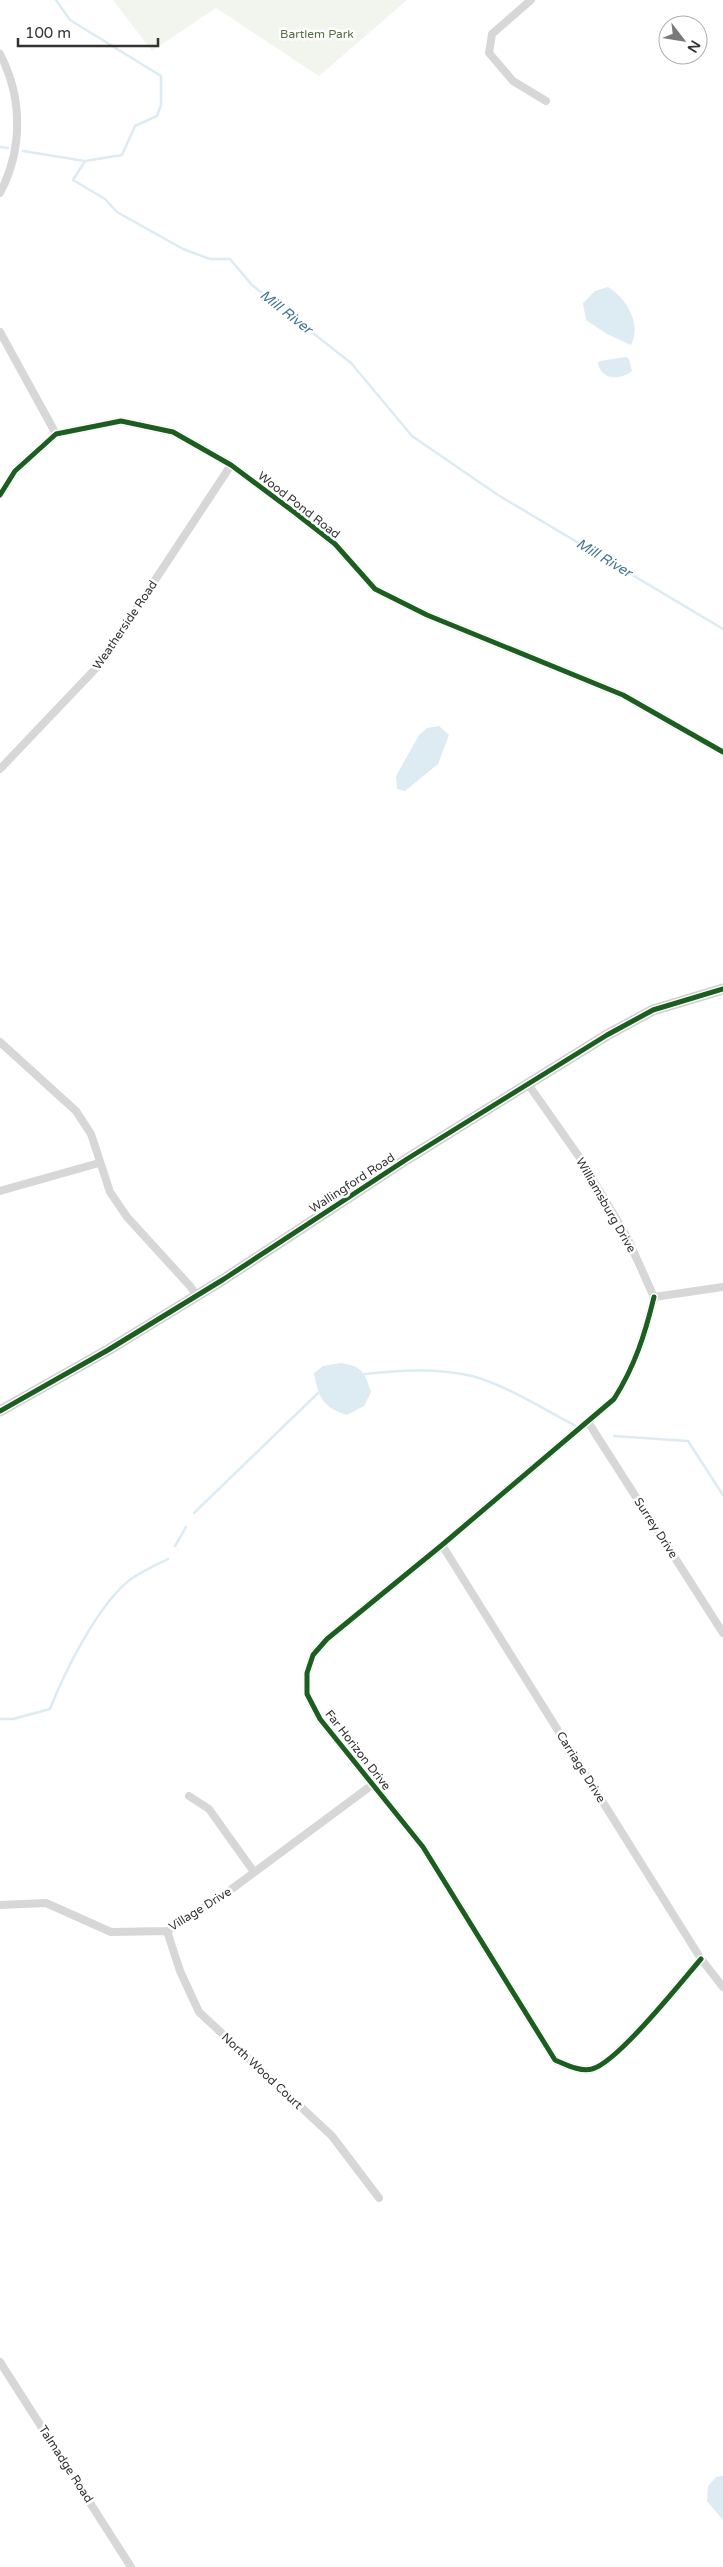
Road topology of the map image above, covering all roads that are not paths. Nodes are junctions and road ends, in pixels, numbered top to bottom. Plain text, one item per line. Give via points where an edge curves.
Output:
1 (531, 0) edge
2 (0, 54) edge
3 (546, 102) dead end
4 (0, 193) edge
5 (0, 332) edge
6 (56, 434) junction
7 (231, 465) junction
8 (0, 495) edge
9 (723, 752) edge
10 (0, 769) edge
11 (723, 989) edge
12 (0, 1042) edge
13 (528, 1084) junction
14 (99, 1163) junction
15 (0, 1191) edge
16 (723, 1287) edge
17 (196, 1296) junction
18 (654, 1297) junction
19 (0, 1410) edge
20 (588, 1422) junction
21 (442, 1545) junction
22 (723, 1633) edge
23 (372, 1785) junction
24 (189, 1796) dead end
25 (254, 1872) junction
26 (0, 1906) edge
27 (167, 1931) junction
28 (701, 1959) junction
29 (723, 1987) edge
30 (379, 2198) dead end
31 (0, 2362) edge
32 (131, 2567) edge

1 - 3 street via 492,34 489,53 513,81
2 - 4 street via 16,97 18,130 14,158
5 - 6 street
6 - 7 street, Wood Pond Road via 121,421 173,432
6 - 8 street via 15,471
7 - 9 street, Wood Pond Road via 335,544 375,589 427,615 623,696
7 - 10 street, Weatherside Road via 99,665
11 - 13 street, Wallingford Road via 641,1015
12 - 14 street via 76,1111 91,1134
13 - 17 street, Wallingford Road
13 - 18 street, Williamsburg Drive via 580,1158 626,1235
14 - 15 street
14 - 17 street via 110,1192 127,1218 179,1273
16 - 18 street
17 - 19 street, Wallingford Road
18 - 20 street, Far Horizon Drive via 646,1334 630,1374 614,1399
20 - 21 street, Far Horizon Drive
20 - 22 street, Surrey Drive
21 - 23 street, Far Horizon Drive via 326,1639 313,1656 307,1673 307,1694 320,1719
21 - 28 street, Carriage Drive
23 - 25 street, Village Drive
23 - 28 street, Far Horizon Drive via 423,1847 556,2060 579,2069 601,2065 638,2032
24 - 25 street via 208,1809
25 - 27 street, Village Drive
26 - 27 street, Village Drive via 46,1903 111,1932
27 - 30 street, North Wood Court via 180,1971 200,2012 332,2136
28 - 29 street, Carriage Drive
31 - 32 street, Talmadge Road

